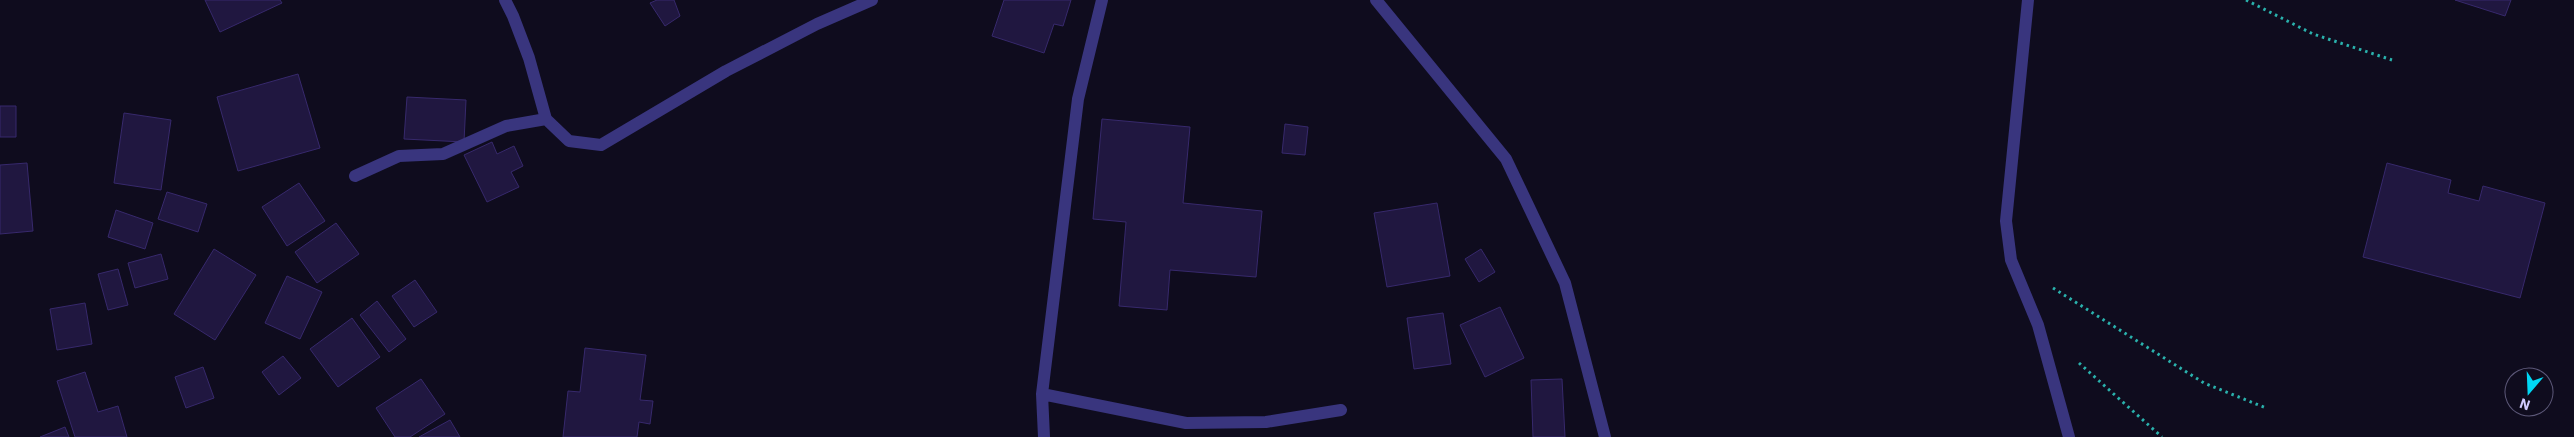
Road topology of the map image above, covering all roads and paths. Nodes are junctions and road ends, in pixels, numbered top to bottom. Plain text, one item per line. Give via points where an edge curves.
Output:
1 (505, 0) edge
2 (872, 0) edge
3 (1102, 0) edge
4 (1376, 0) edge
5 (2028, 0) edge
6 (2246, 0) edge
7 (2392, 60) dead end
8 (546, 119) junction
9 (354, 176) dead end
10 (2051, 286) dead end
11 (2073, 358) dead end
12 (1042, 394) junction
13 (2266, 408) dead end
14 (1340, 410) dead end
15 (1044, 437) edge
16 (1605, 437) edge
17 (2069, 437) edge
18 (2162, 437) edge

1 - 8 street via 529,58
2 - 8 street via 726,71 600,145 569,141
3 - 12 street via 1078,99
4 - 16 street via 1506,159 1565,283
5 - 17 street via 2006,221 2011,260 2038,326
6 - 7 path via 2314,34
8 - 9 street via 506,126 443,154 399,156
10 - 13 path via 2204,383
11 - 18 path
12 - 14 street via 1186,423 1266,422
12 - 15 street

